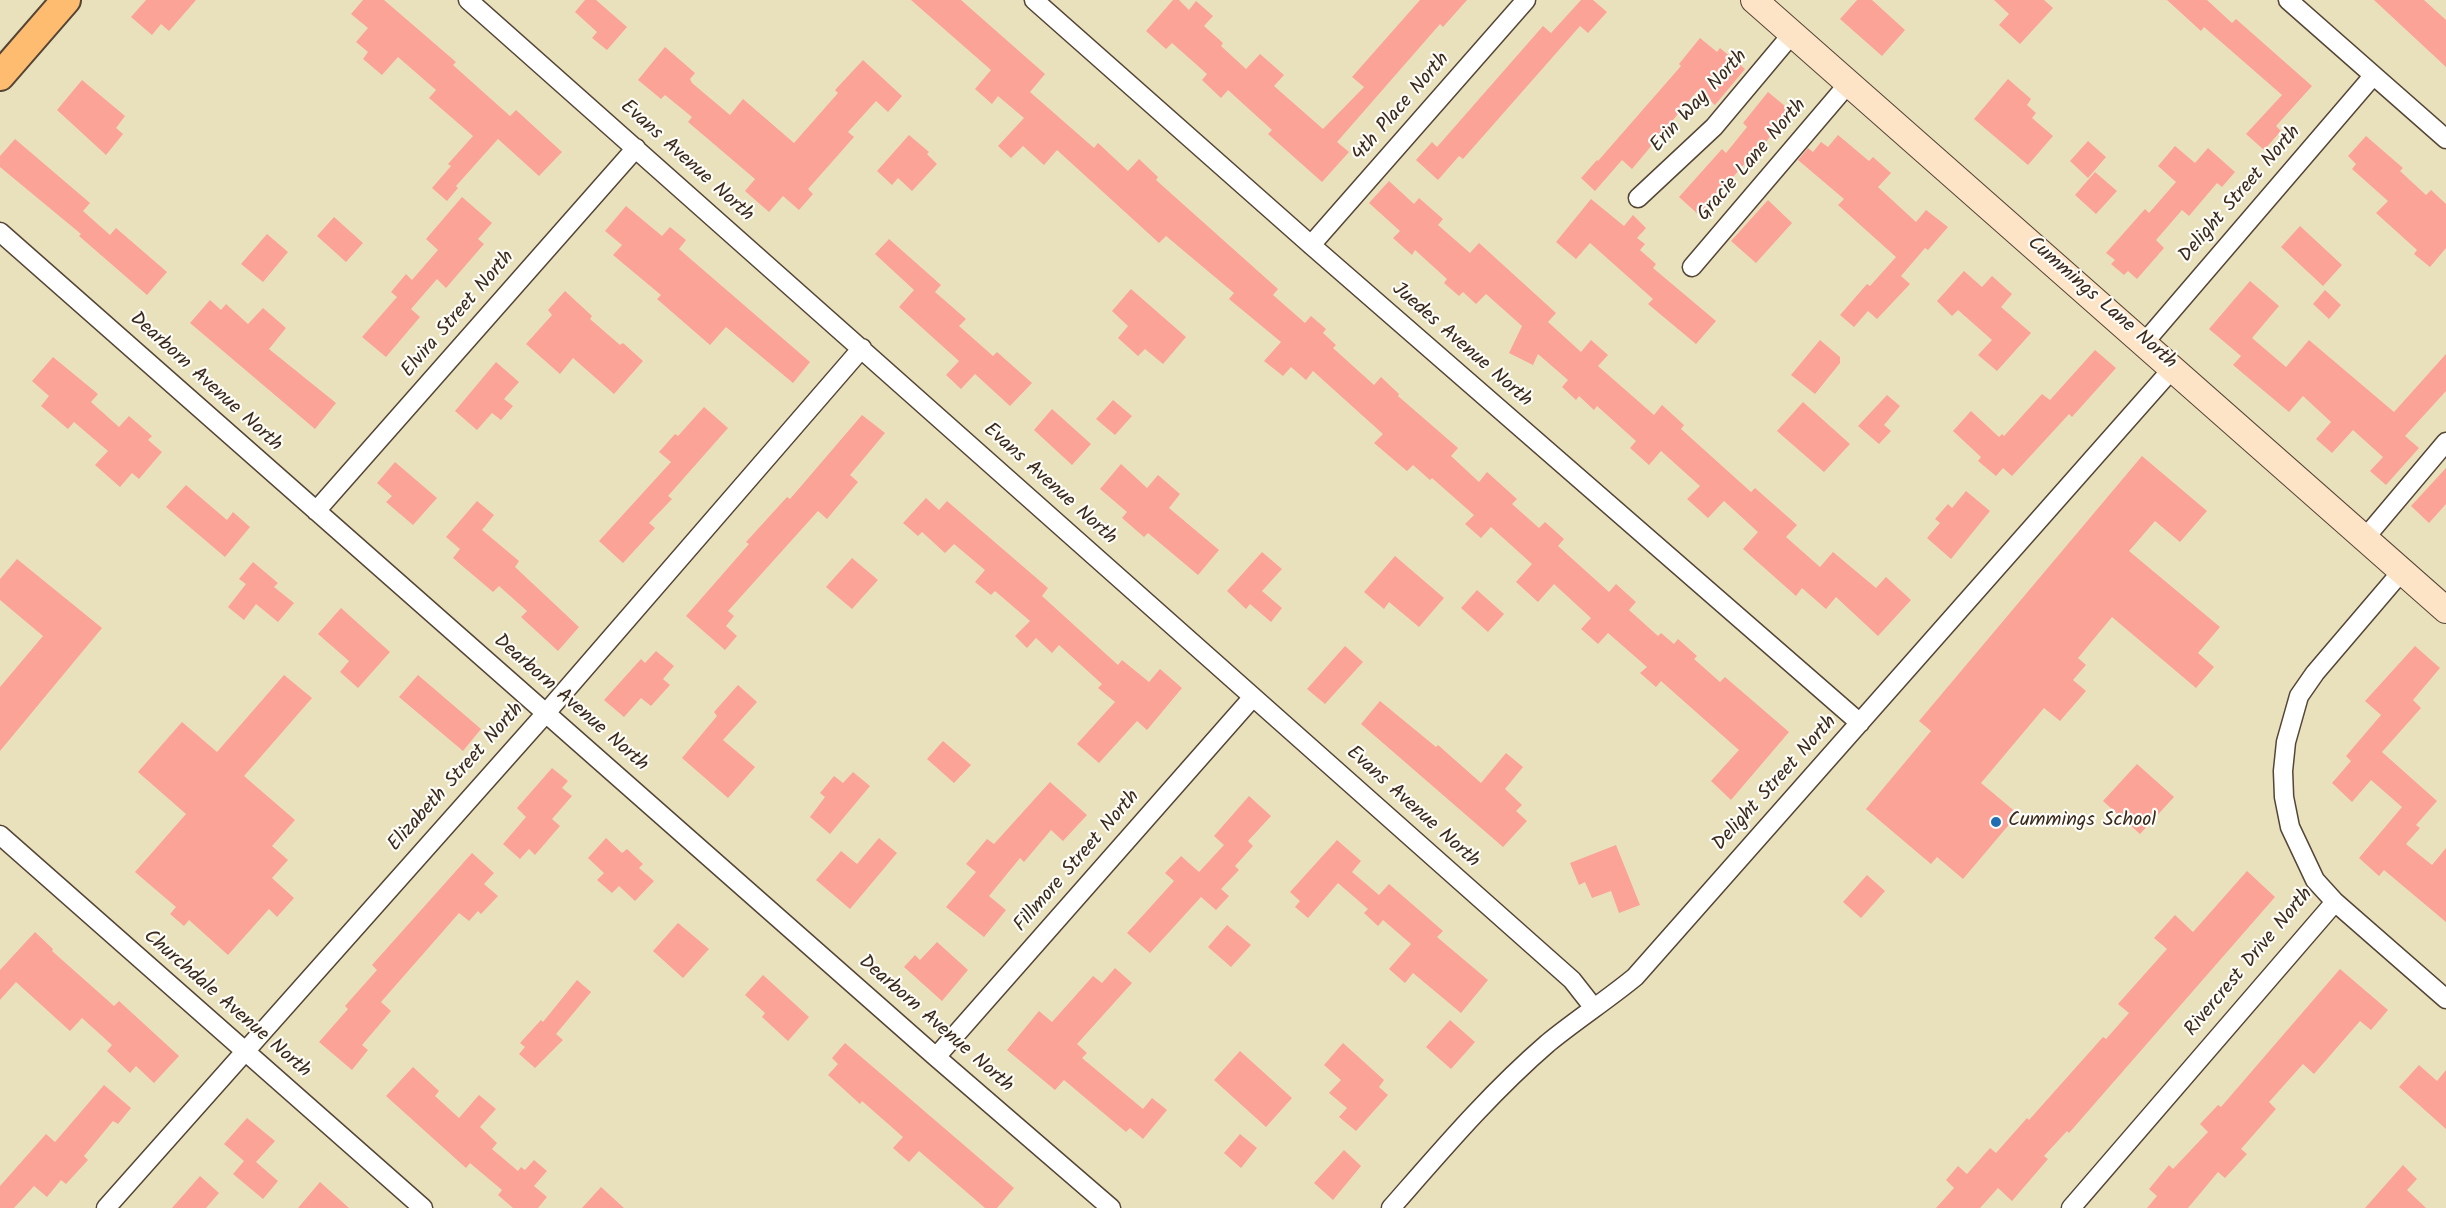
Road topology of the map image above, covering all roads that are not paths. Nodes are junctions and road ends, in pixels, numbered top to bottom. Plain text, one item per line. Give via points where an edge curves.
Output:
1 (66, 0) edge
2 (468, 0) edge
3 (1034, 0) edge
4 (1526, 0) edge
5 (1754, 0) edge
6 (2288, 0) edge
7 (1792, 34) junction
8 (0, 76) edge
9 (2373, 76) junction
10 (1848, 84) junction
11 (2446, 139) edge
12 (636, 148) junction
13 (1638, 198) dead end
14 (0, 232) edge
15 (1311, 245) junction
16 (1692, 267) dead end
17 (2144, 343) junction
18 (862, 348) junction
19 (2173, 368) junction
20 (2446, 442) edge
21 (316, 511) junction
22 (2365, 538) junction
23 (2402, 570) junction
24 (2446, 610) edge
25 (1253, 697) junction
26 (546, 713) junction
27 (1860, 723) junction
28 (0, 835) edge
29 (2335, 902) junction
30 (2446, 999) edge
31 (1594, 1008) junction
32 (243, 1051) junction
33 (936, 1057) junction
34 (106, 1208) edge
35 (423, 1208) edge
36 (1111, 1208) edge
37 (1391, 1208) edge
38 (2071, 1208) edge

1 - 8 main road
2 - 12 street, Evans Avenue North
3 - 15 street, Juedes Avenue North
4 - 15 street, 4th Place North
5 - 7 street, Cummings Lane North
6 - 9 street
7 - 10 street, Cummings Lane North
7 - 13 street, Erin Way North via 1714,126
9 - 11 street
9 - 17 street, Delight Street North
10 - 16 street, Gracie Lane North
10 - 17 street, Cummings Lane North
12 - 18 street, Evans Avenue North
12 - 21 street, Elvira Street North
14 - 21 street, Dearborn Avenue North
15 - 27 street, Juedes Avenue North
17 - 19 street, Cummings Lane North
18 - 25 street, Evans Avenue North
18 - 26 street, Elizabeth Street North
19 - 22 street, Cummings Lane North
19 - 27 street, Delight Street North
20 - 22 street
21 - 26 street, Dearborn Avenue North
22 - 23 street, Cummings Lane North
23 - 24 street, Cummings Lane North
23 - 29 street, Rivercrest Drive North via 2314,673 2299,696 2286,742 2284,797 2290,827 2315,880
25 - 31 street, Evans Avenue North via 1572,980
25 - 33 street, Fillmore Street North
26 - 32 street, Elizabeth Street North
26 - 33 street, Dearborn Avenue North
27 - 31 street, Delight Street North via 1635,977
28 - 32 street, Churchdale Avenue North
29 - 30 street
29 - 38 street, Rivercrest Drive North
31 - 37 street, Delight Street North via 1504,1083
32 - 34 street, Elizabeth Street North
32 - 35 street, Churchdale Avenue North
33 - 36 street, Dearborn Avenue North

